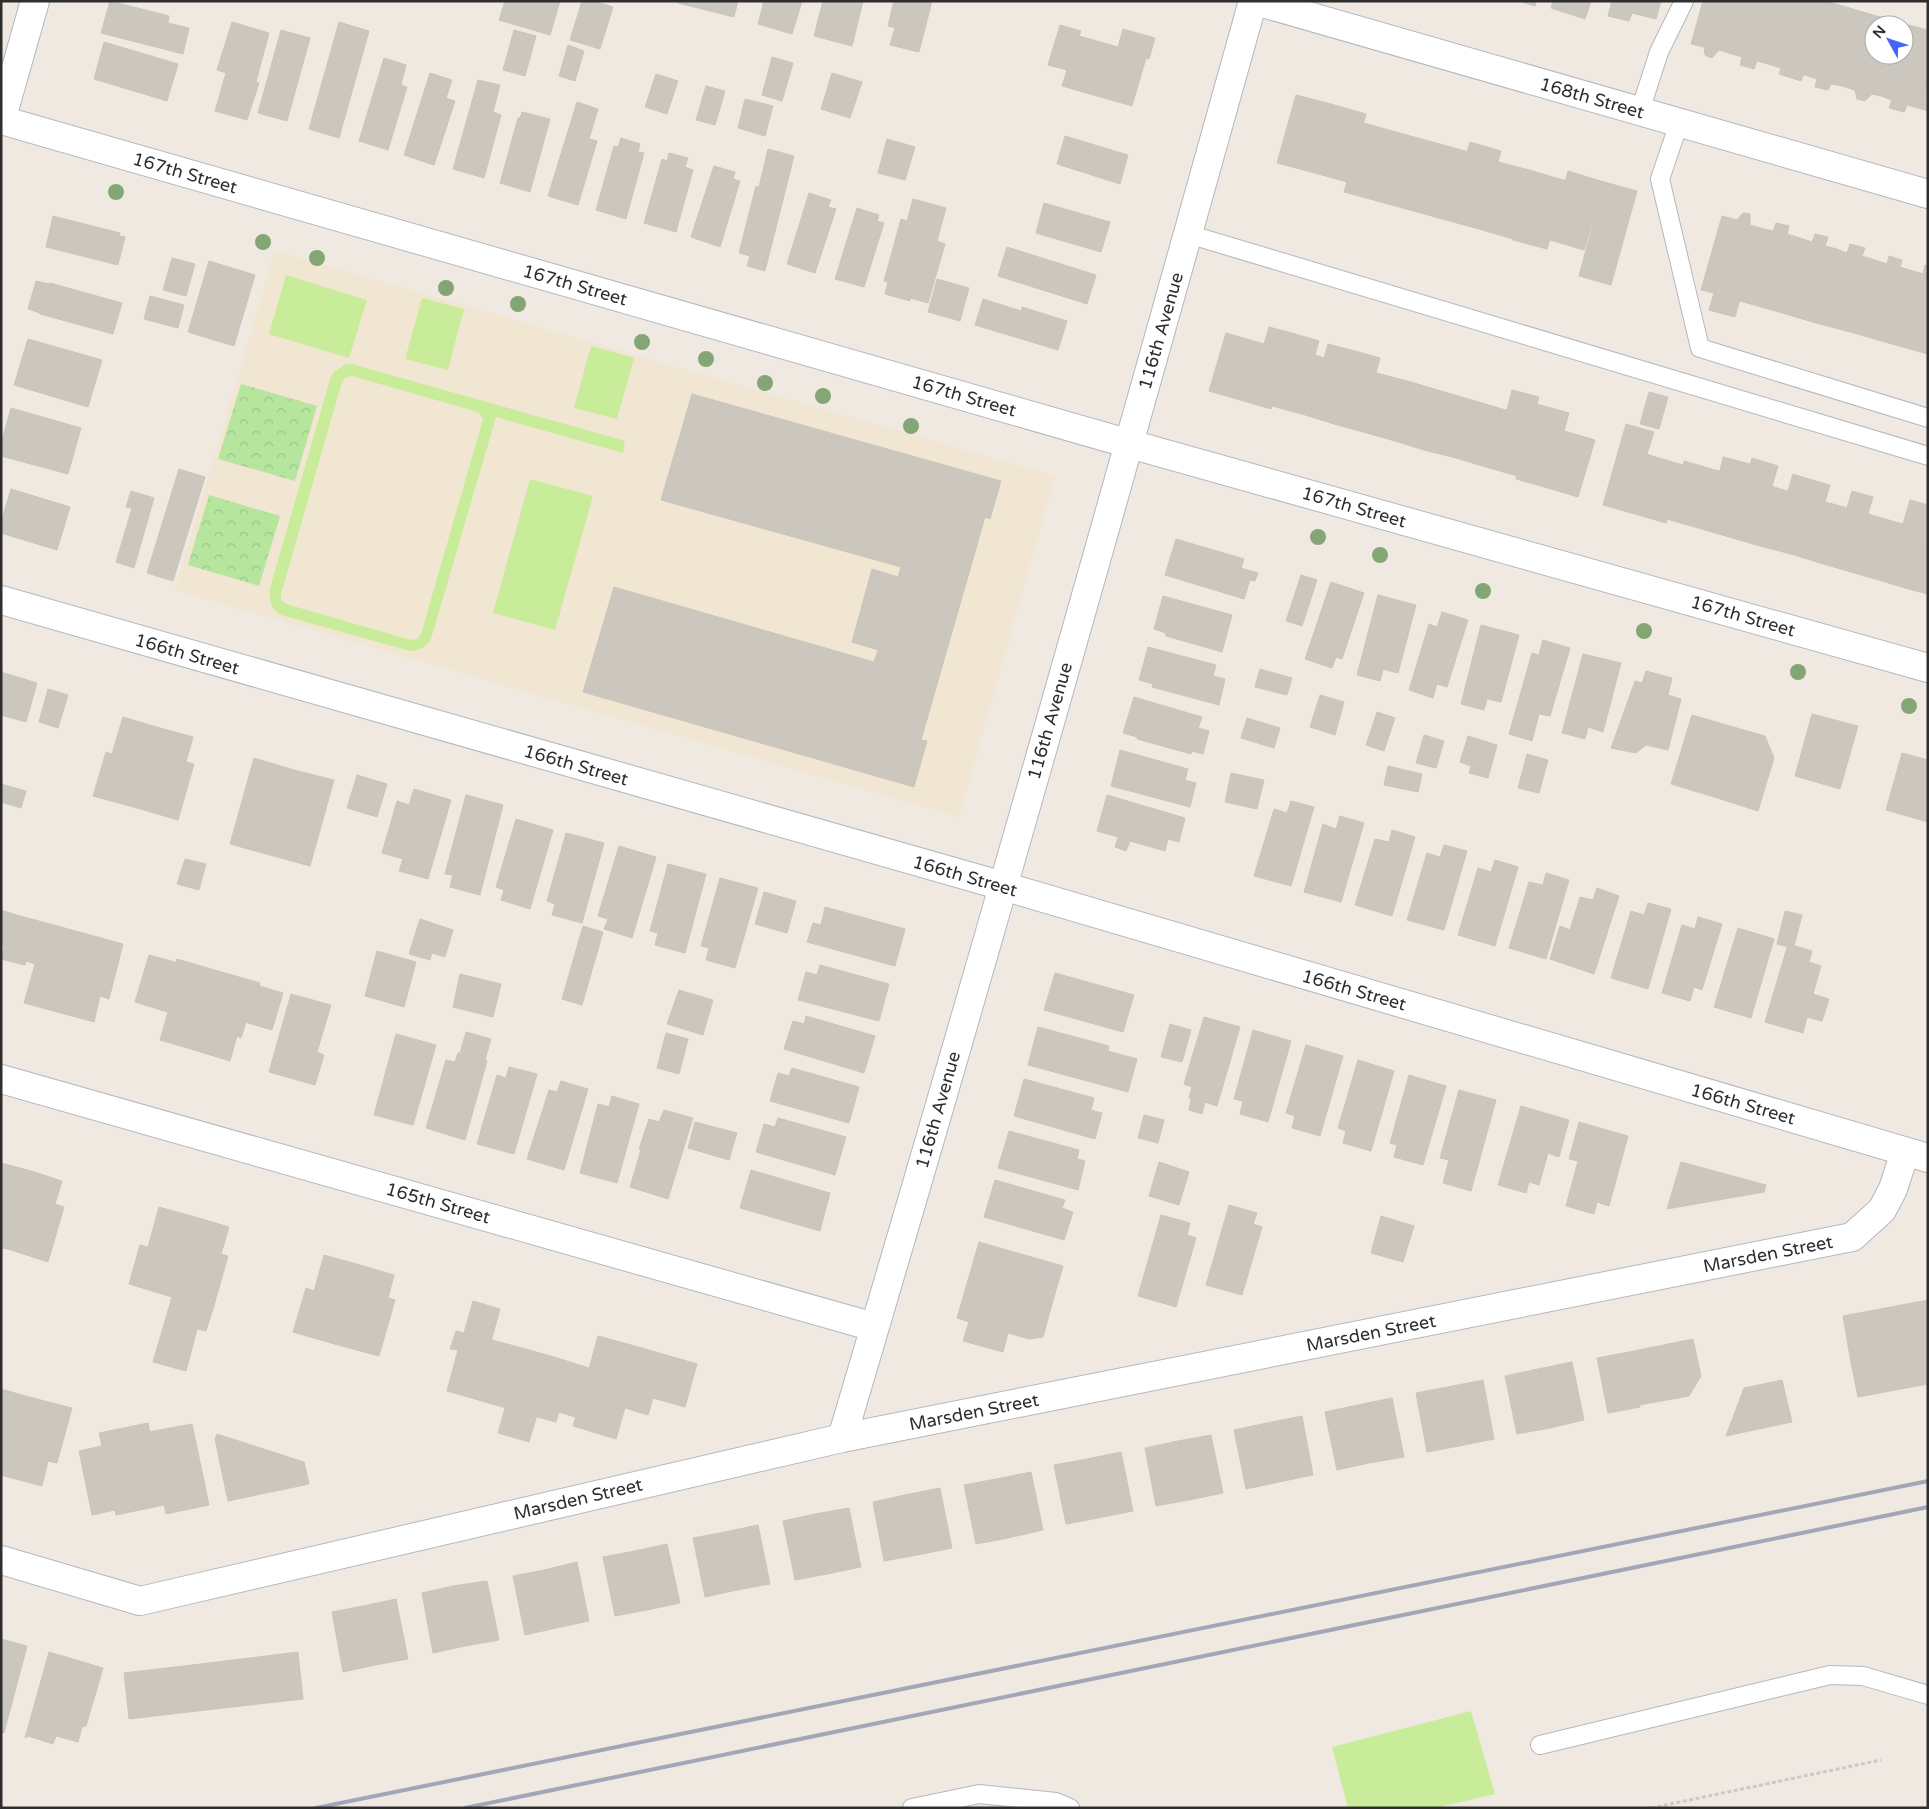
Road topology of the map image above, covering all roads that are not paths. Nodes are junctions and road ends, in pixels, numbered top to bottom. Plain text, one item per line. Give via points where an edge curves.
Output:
1 (35, 1) edge
2 (1254, 1) edge
3 (1684, 1) edge
4 (1640, 111) junction
5 (1, 120) edge
6 (1679, 122) junction
7 (1928, 194) edge
8 (1188, 234) junction
9 (1928, 418) edge
10 (1130, 444) junction
11 (1928, 456) edge
12 (1, 600) edge
13 (1928, 668) edge
14 (1003, 886) junction
15 (1, 1079) edge
16 (1916, 1155) edge
17 (874, 1328) junction
18 (842, 1438) junction
19 (1, 1560) edge
20 (1928, 1695) edge
21 (1540, 1745) dead end
22 (912, 1808) edge
23 (1070, 1808) edge

1 - 5 street
2 - 4 street, 168th Street
2 - 8 street, 116th Avenue
3 - 4 lane via 1659,52
4 - 6 street, 168th Street
5 - 10 street, 167th Street
6 - 7 street, 168th Street
6 - 9 lane via 1660,179 1700,348
8 - 10 street, 116th Avenue
8 - 11 lane
10 - 13 street, 167th Street
10 - 14 street, 116th Avenue
12 - 14 street, 166th Street
14 - 16 street, 166th Street
14 - 17 street, 116th Avenue
15 - 17 street, 165th Street
16 - 18 street, Marsden Street via 1882,1210 1852,1237
17 - 18 street, 116th Avenue
18 - 19 street, Marsden Street via 140,1601
20 - 21 lane via 1863,1676 1830,1674
22 - 23 lane via 979,1794 1056,1802

